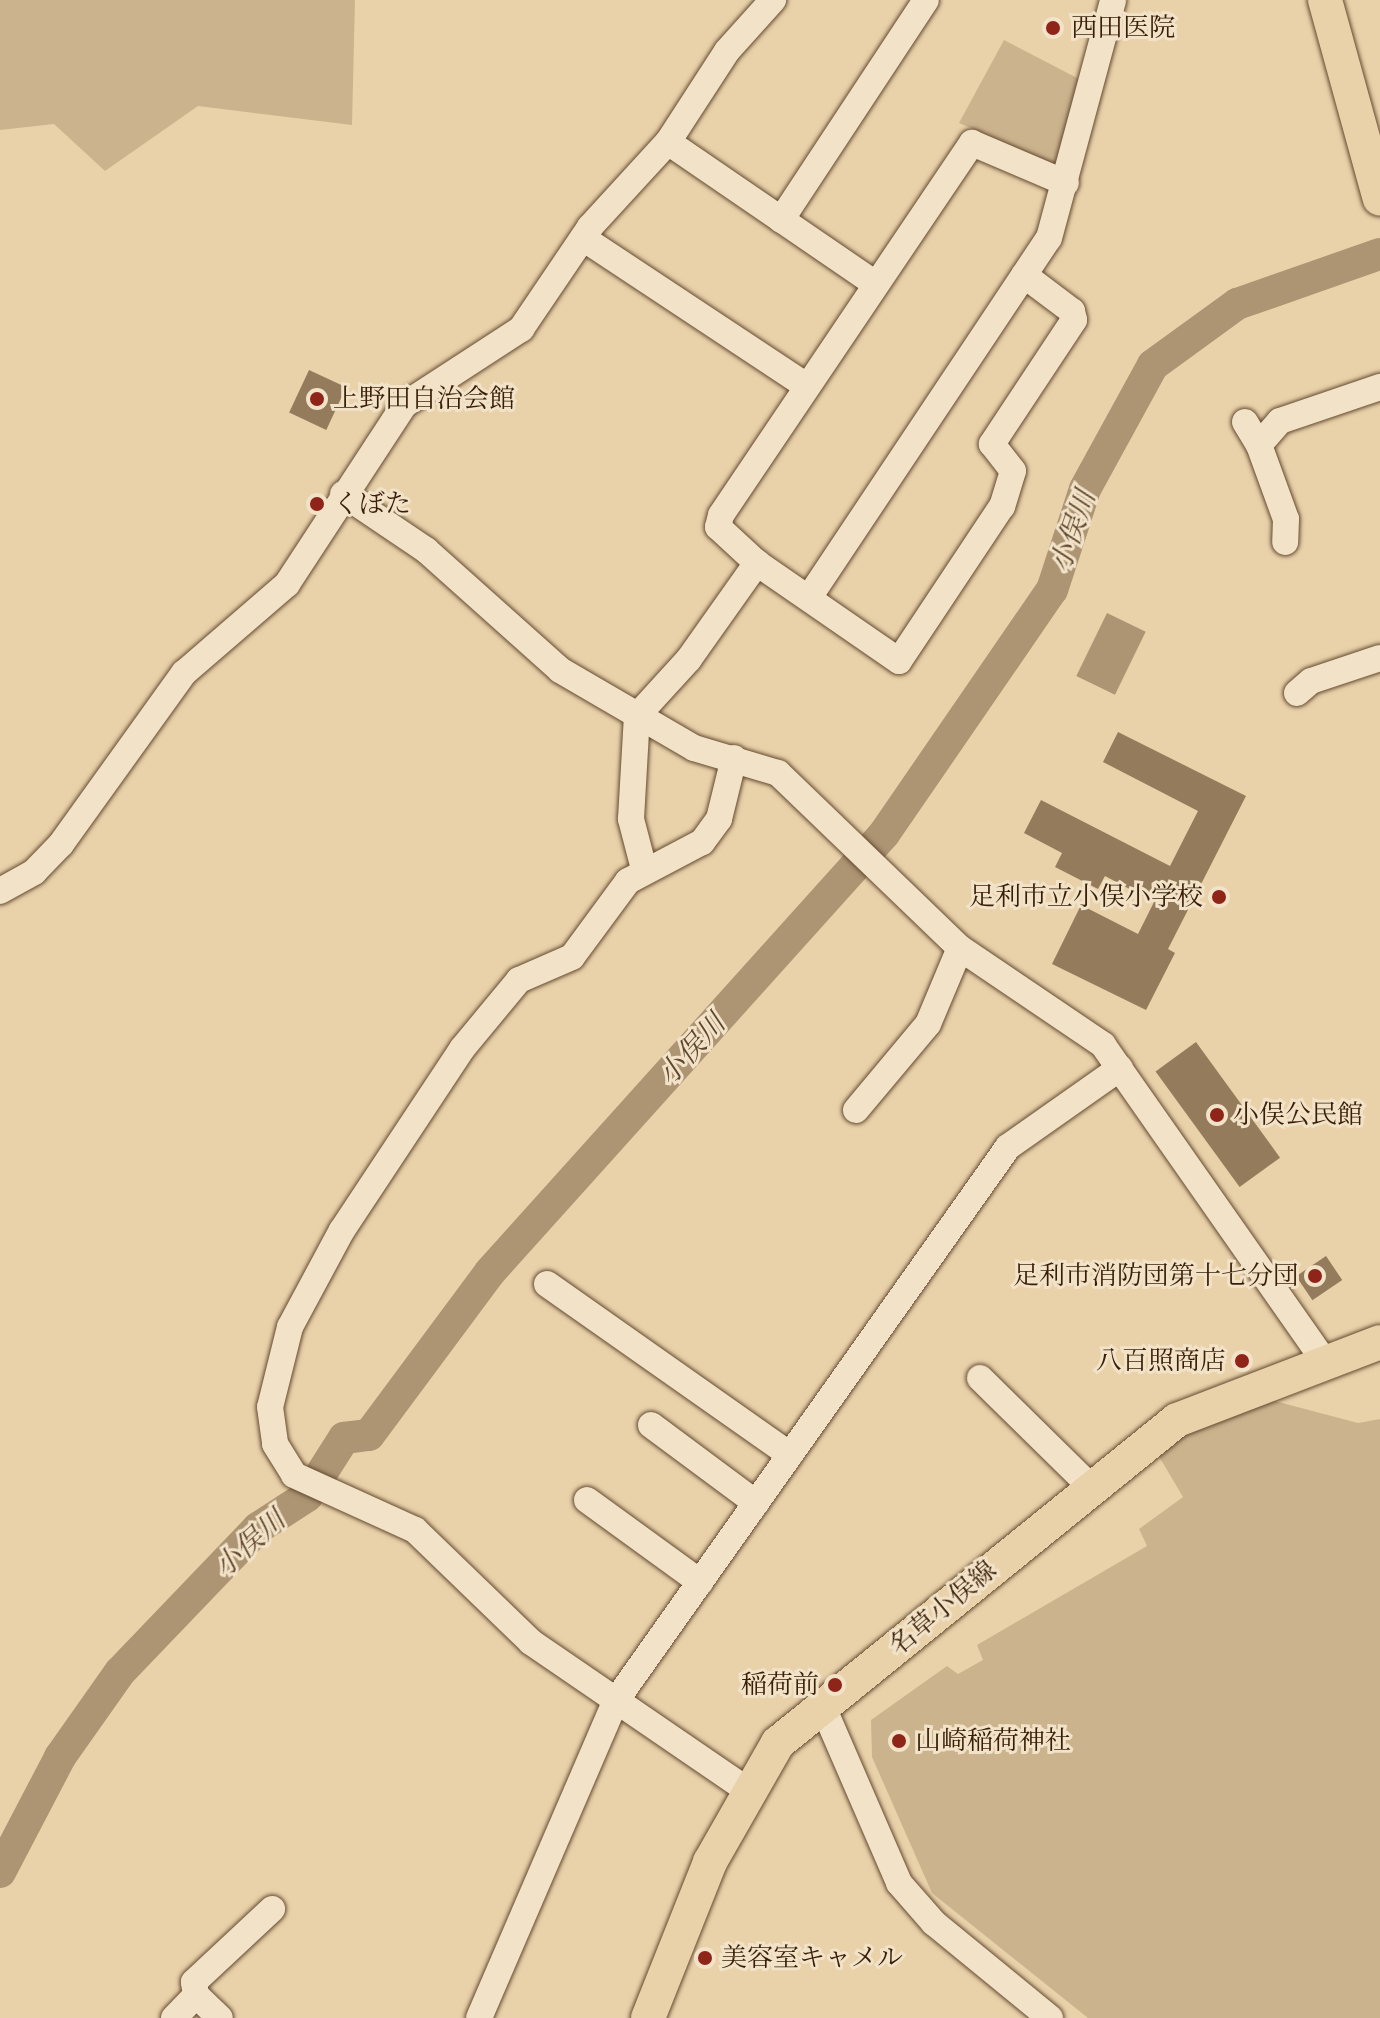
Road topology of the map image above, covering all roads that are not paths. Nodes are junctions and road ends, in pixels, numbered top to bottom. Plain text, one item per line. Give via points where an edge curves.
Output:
1 (773, 0) edge
2 (926, 0) edge
3 (1113, 0) edge
4 (1325, 0) edge
5 (668, 142) junction
6 (1066, 183) junction
7 (1380, 199) edge
8 (781, 220) junction
9 (583, 238) junction
10 (1024, 275) junction
11 (875, 284) junction
12 (807, 386) junction
13 (1380, 387) edge
14 (1245, 422) dead end
15 (1259, 445) junction
16 (343, 494) junction
17 (1285, 542) dead end
18 (757, 563) junction
19 (810, 596) junction
20 (1380, 658) edge
21 (1297, 693) dead end
22 (637, 716) junction
23 (734, 758) junction
24 (644, 869) junction
25 (0, 891) edge
26 (960, 948) junction
27 (1120, 1068) junction
28 (856, 1110) dead end
29 (547, 1284) dead end
30 (1380, 1342) edge
31 (1327, 1365) junction
32 (980, 1378) dead end
33 (651, 1425) dead end
34 (790, 1455) junction
35 (1091, 1487) junction
36 (587, 1500) dead end
37 (756, 1503) junction
38 (700, 1582) junction
39 (615, 1702) junction
40 (823, 1707) junction
41 (746, 1789) junction
42 (272, 1909) dead end
43 (196, 1995) junction
44 (174, 2018) edge
45 (220, 2018) edge
46 (479, 2018) edge
47 (648, 2018) edge
48 (1050, 2018) edge

1 - 5 street via 727,51
2 - 8 street
3 - 6 street
4 - 7 main road
5 - 8 street
5 - 9 street
6 - 10 street via 1049,238
6 - 11 street via 972,143
8 - 11 street
9 - 12 street
9 - 16 street via 521,329 404,405
10 - 19 street
10 - 19 street via 1072,311 1074,320 992,444 1013,471 984,535 899,661
11 - 12 street
12 - 18 street via 718,527
13 - 15 street via 1280,421
14 - 15 street
15 - 17 street via 1286,519
16 - 22 street via 426,550 551,663
16 - 25 street via 271,603 184,673 61,844 34,872
18 - 19 street
18 - 22 street via 689,659
20 - 21 street via 1311,681
22 - 23 street via 694,748
22 - 24 street via 631,819
23 - 24 street via 709,833
23 - 26 street via 778,773
24 - 39 street via 620,890 572,957 532,970 503,997 342,1230 290,1327 270,1407 281,1461 299,1478 415,1530 511,1626
26 - 27 street via 1066,1016
26 - 28 street via 928,1024
27 - 31 street
27 - 34 street via 1008,1147
29 - 34 street
30 - 31 main road, 名草小俣線
31 - 35 main road, 名草小俣線 via 1193,1411
32 - 35 street
33 - 37 street
34 - 37 street
35 - 40 main road, 名草小俣線
36 - 38 street
37 - 38 street
38 - 39 street
39 - 41 street
39 - 46 street
40 - 41 main road, 名草小俣線 via 778,1743
40 - 48 street via 899,1883 934,1923
41 - 47 main road, 名草小俣線
42 - 43 street via 194,1982
43 - 44 street
43 - 45 street

